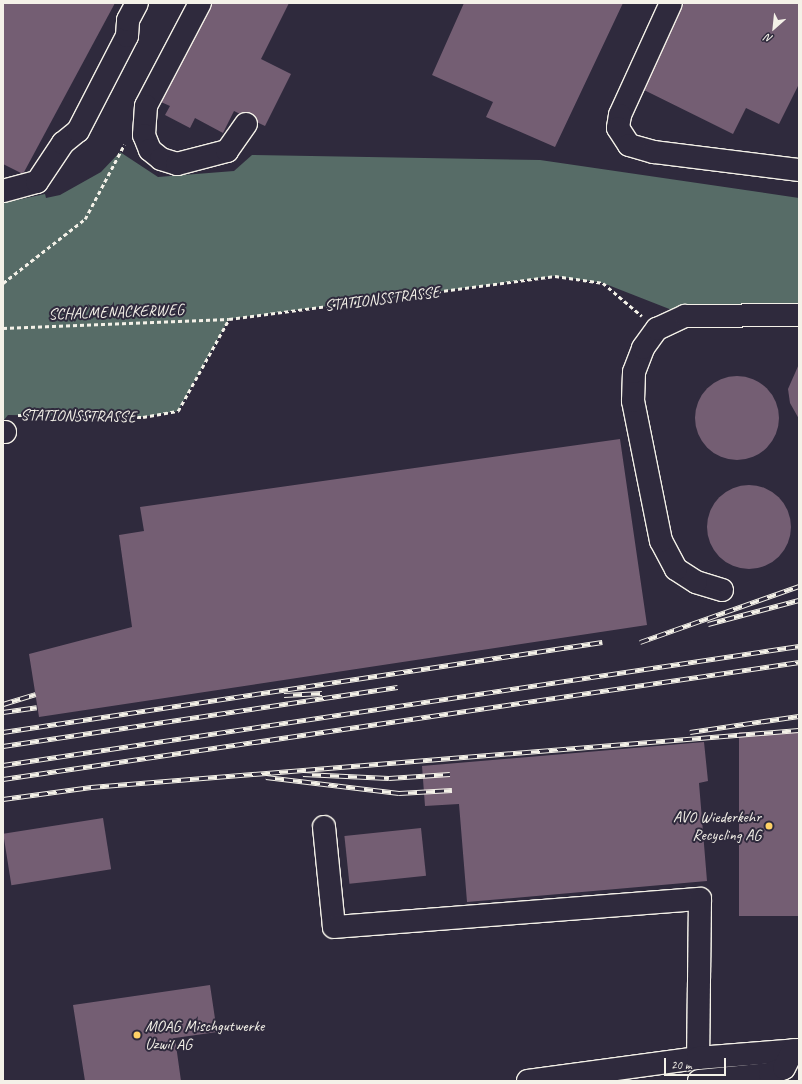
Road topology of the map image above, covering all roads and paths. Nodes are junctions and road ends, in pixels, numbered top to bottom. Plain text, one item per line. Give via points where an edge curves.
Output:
1 (137, 3) edge
2 (200, 3) edge
3 (670, 3) edge
4 (246, 124) dead end
5 (120, 152) dead end
6 (799, 170) edge
7 (3, 191) edge
8 (3, 284) edge
9 (799, 316) edge
10 (229, 319) junction
11 (3, 328) edge
12 (657, 329) junction
13 (8, 426) edge
14 (722, 590) dead end
15 (324, 827) dead end
16 (796, 1050) edge
17 (698, 1058) junction
18 (528, 1081) edge
19 (699, 1081) edge

1 - 7 street via 128,20 127,36 78,131 63,143 37,182
2 - 4 street via 146,106 144,135 150,150 161,159 177,164 227,151
3 - 6 street via 620,115 618,128 629,145 675,154
5 - 8 path via 85,218
9 - 12 street via 685,316
10 - 11 path, SCHALMENACKERWEG
10 - 12 path, STATIONSSTRASSE via 555,276 602,283
10 - 13 path, STATIONSSTRASSE via 178,411 143,417
12 - 14 street via 643,348 634,372 634,401 661,541 676,569 696,582
15 - 17 street via 334,927 700,899
16 - 17 street
16 - 19 street via 784,1068 770,1074
17 - 18 street

